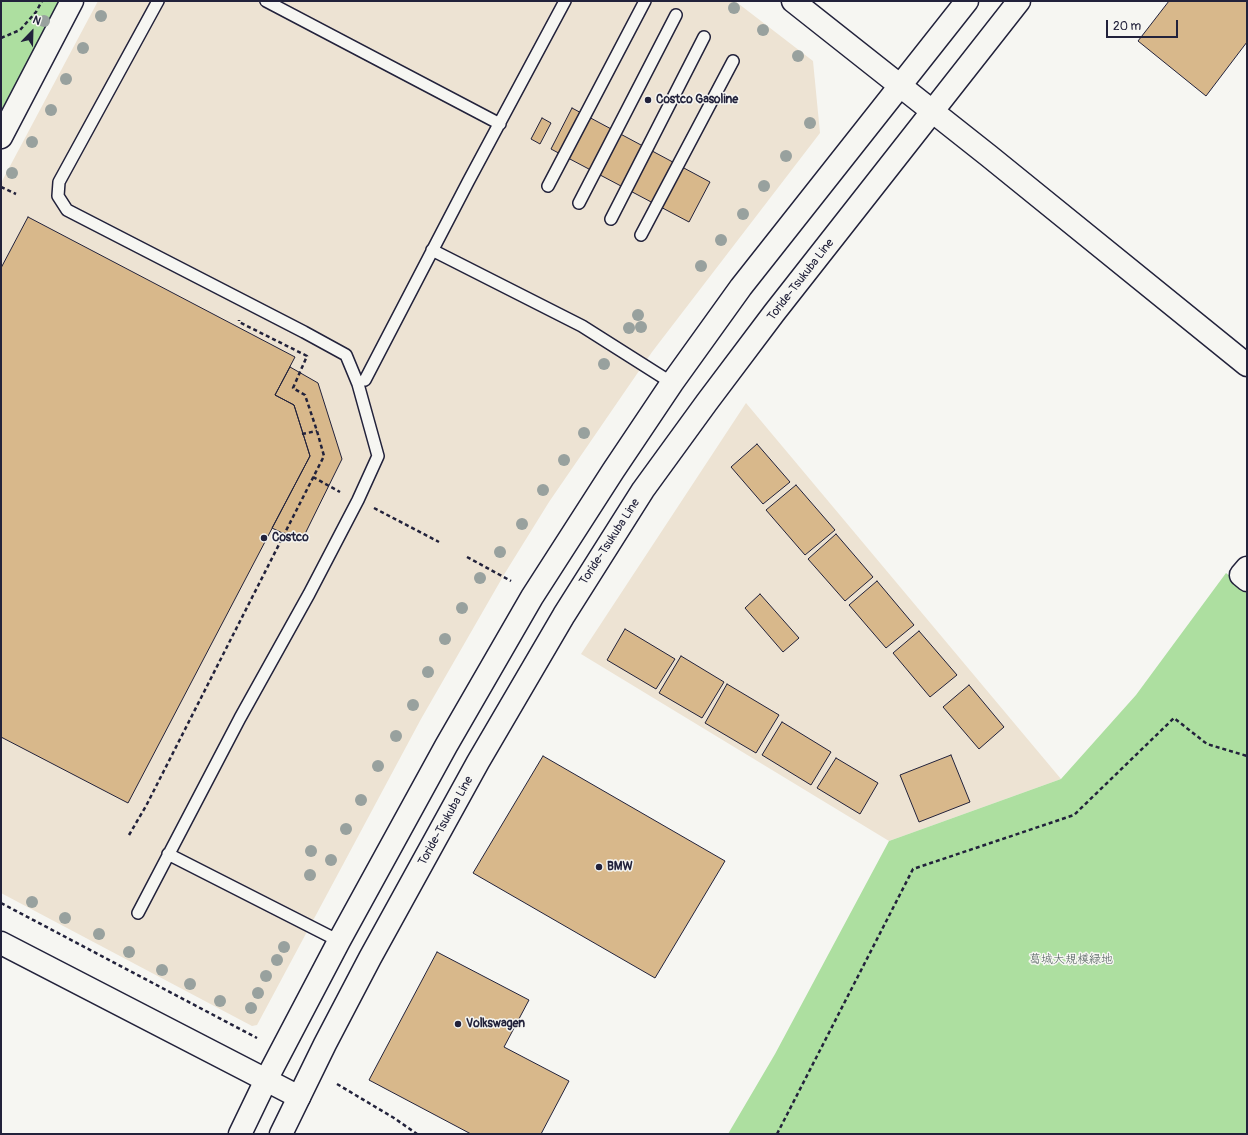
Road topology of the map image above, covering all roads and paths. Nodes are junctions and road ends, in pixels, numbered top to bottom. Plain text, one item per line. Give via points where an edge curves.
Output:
1 (42, 1) edge
2 (72, 1) edge
3 (158, 1) edge
4 (266, 1) edge
5 (565, 1) edge
6 (645, 1) edge
7 (793, 1) edge
8 (967, 1) edge
9 (1019, 1) edge
10 (676, 16) dead end
11 (704, 37) dead end
12 (1, 38) edge
13 (733, 61) dead end
14 (900, 86) junction
15 (932, 112) junction
16 (500, 124) junction
17 (1, 137) edge
18 (548, 186) dead end
19 (1, 187) edge
20 (16, 194) dead end
21 (580, 203) dead end
22 (611, 219) dead end
23 (641, 235) dead end
24 (432, 250) junction
25 (240, 299) junction
26 (1247, 365) edge
27 (365, 380) dead end
28 (672, 384) junction
29 (317, 431) junction
30 (302, 434) dead end
31 (313, 477) junction
32 (340, 492) dead end
33 (373, 508) dead end
34 (439, 542) dead end
35 (467, 557) dead end
36 (1247, 568) edge
37 (1247, 580) edge
38 (511, 581) dead end
39 (1247, 756) edge
40 (129, 835) dead end
41 (168, 854) junction
42 (1, 904) edge
43 (138, 913) dead end
44 (339, 941) junction
45 (1, 943) edge
46 (257, 1038) dead end
47 (266, 1080) junction
48 (337, 1084) dead end
49 (299, 1097) junction
50 (240, 1134) edge
51 (281, 1134) edge
52 (417, 1134) edge
53 (777, 1134) edge

1 - 12 path via 20,30
2 - 17 main road
3 - 25 lane via 59,182 58,196 67,210
4 - 16 lane
5 - 16 lane
6 - 18 lane
7 - 14 main road
8 - 14 main road
9 - 15 main road, Toride-Tsukuba Line
10 - 21 lane
11 - 22 lane
13 - 23 lane
14 - 15 main road
14 - 28 main road via 741,287
15 - 26 main road
15 - 49 main road, Toride-Tsukuba Line via 711,395 639,496 564,614 478,762 370,958
16 - 24 lane
19 - 20 path
24 - 27 lane
24 - 28 lane via 582,326
25 - 29 path via 239,322 307,356 293,388 305,395
25 - 41 lane via 346,355 358,384 378,456 309,594
28 - 44 main road via 532,597 446,746
29 - 30 path
29 - 31 path via 324,456
31 - 32 path
31 - 40 path
33 - 34 path
35 - 38 path
36 - 37 main road via 1241,575
39 - 53 path via 1207,744 1174,718 1074,815 914,869
41 - 43 lane
41 - 44 lane
42 - 46 path
44 - 47 main road
45 - 47 main road
47 - 49 main road
47 - 50 main road
48 - 52 path
49 - 51 main road, Toride-Tsukuba Line

